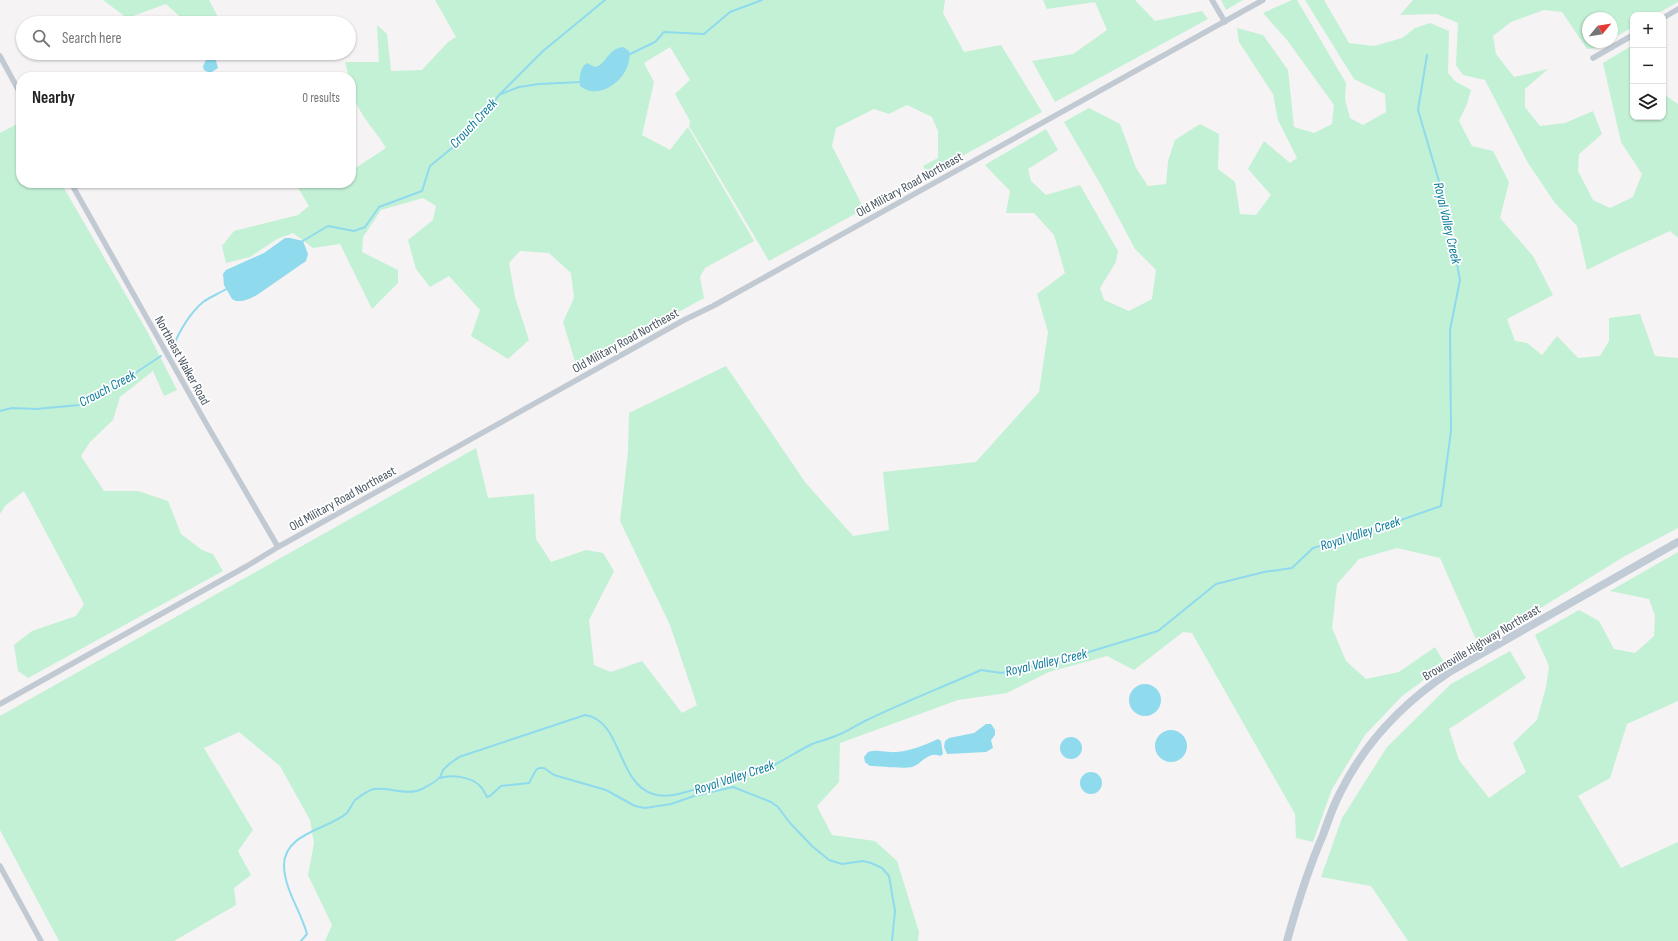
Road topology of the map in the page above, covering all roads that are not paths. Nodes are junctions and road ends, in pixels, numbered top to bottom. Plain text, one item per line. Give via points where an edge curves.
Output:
1 (1212, 0) edge
2 (1263, 0) edge
3 (1678, 9) edge
4 (1666, 16) edge
5 (1225, 22) junction
6 (1630, 37) edge
7 (0, 56) edge
8 (1593, 58) dead end
9 (16, 86) edge
10 (74, 188) edge
11 (1678, 542) edge
12 (278, 547) junction
13 (0, 704) edge
14 (0, 866) edge
15 (42, 941) edge
16 (1287, 941) edge

1 - 5 street
2 - 5 street, Old Military Road Northeast
3 - 4 street
5 - 12 street, Old Military Road Northeast
6 - 8 street
7 - 9 street
10 - 12 street, Northeast Walker Road
11 - 16 main road, Brownsville Highway Northeast via 1451,671 1423,690 1397,713 1364,753 1340,792 1307,873
12 - 13 street, Old Military Road Northeast
14 - 15 street

